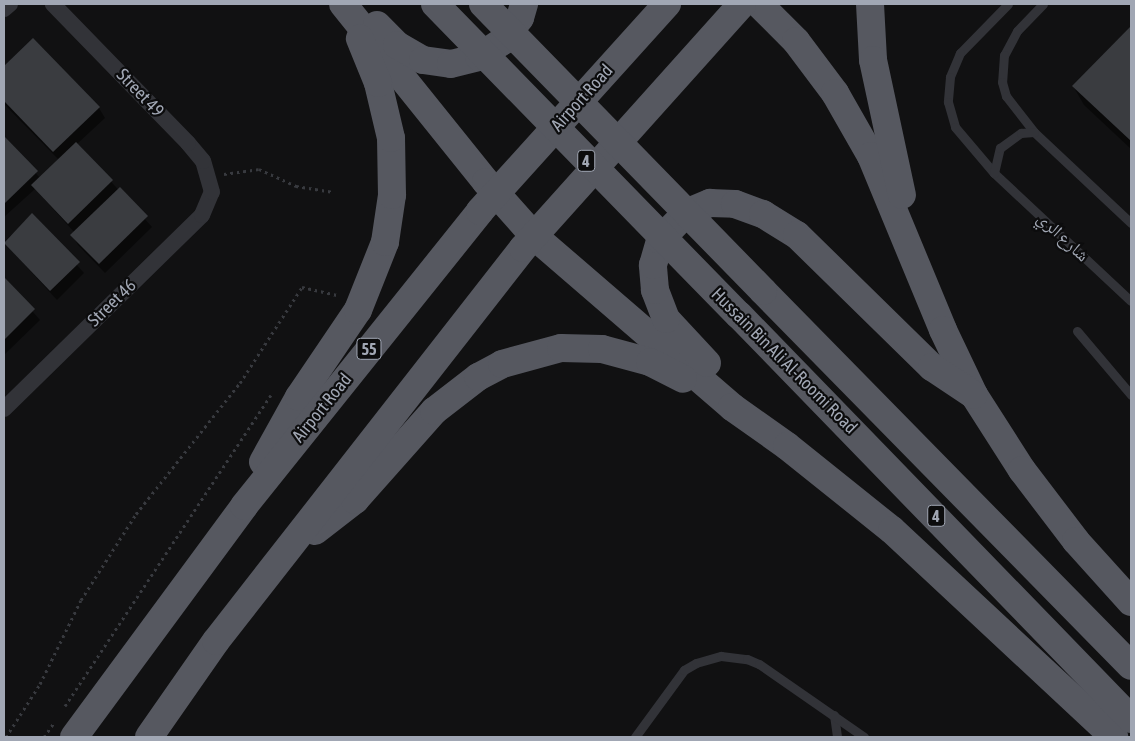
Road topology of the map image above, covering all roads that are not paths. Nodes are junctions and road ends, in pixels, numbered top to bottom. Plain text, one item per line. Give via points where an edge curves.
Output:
1 (10, 4) edge
2 (53, 4) edge
3 (435, 4) edge
4 (483, 4) edge
5 (524, 4) edge
6 (667, 4) edge
7 (742, 4) edge
8 (759, 4) edge
9 (870, 4) edge
10 (1008, 4) edge
11 (1043, 4) edge
12 (345, 6) edge
13 (4, 10) edge
14 (1034, 132) junction
15 (994, 172) junction
16 (210, 184) joint
17 (496, 192) junction
18 (1131, 223) edge
19 (534, 236) junction
20 (918, 265) junction
21 (1131, 301) edge
22 (1077, 331) dead end
23 (974, 395) junction
24 (1131, 396) edge
25 (732, 407) junction
26 (4, 409) edge
27 (244, 506) junction
28 (297, 540) junction
29 (1131, 602) edge
30 (1131, 666) edge
31 (834, 715) junction
32 (1131, 718) edge
33 (64, 730) edge
34 (149, 737) edge
35 (636, 737) edge
36 (837, 737) edge
37 (864, 737) edge
38 (1114, 737) edge

1 - 13 street
2 - 16 street, Street 49 via 188,143 202,161
3 - 32 highway, Hussain Bin Ali Al-Roomi Road / 4, bridge
4 - 30 highway, Hussain Bin Ali Al-Roomi Road / 4, bridge
5 - 12 highway via 520,18 503,41 479,57 451,64 423,60 397,45 371,19
6 - 17 highway, Airport Road / 55
7 - 19 highway
8 - 20 highway via 796,41 835,93 871,156
9 - 20 highway via 873,60
10 - 15 lane, شارع الري via 960,53 950,77 948,102 955,127
11 - 14 lane via 1009,42 1002,69 1006,96
12 - 17 highway
12 - 27 highway via 387,111 393,167 386,235 378,266 358,310 295,404
14 - 15 lane via 1021,133 1000,148
14 - 18 lane
15 - 21 lane, شارع الري
16 - 26 street, Street 46 via 202,215
17 - 19 highway
17 - 27 highway, Airport Road / 55
19 - 25 highway
19 - 28 highway
20 - 23 highway
22 - 24 lane
23 - 25 highway via 932,367 797,235 749,207 710,203 686,213 667,230 655,252 653,278 666,319 686,344 722,377
23 - 29 highway via 1034,486 1076,541
25 - 28 highway via 677,375 627,354 582,348 521,356 478,377 455,393 415,431 348,506
25 - 38 highway via 892,530
27 - 33 highway, Airport Road / 55
28 - 34 highway via 216,641
31 - 35 lane via 759,664 721,656 684,670
31 - 36 lane
31 - 37 lane

